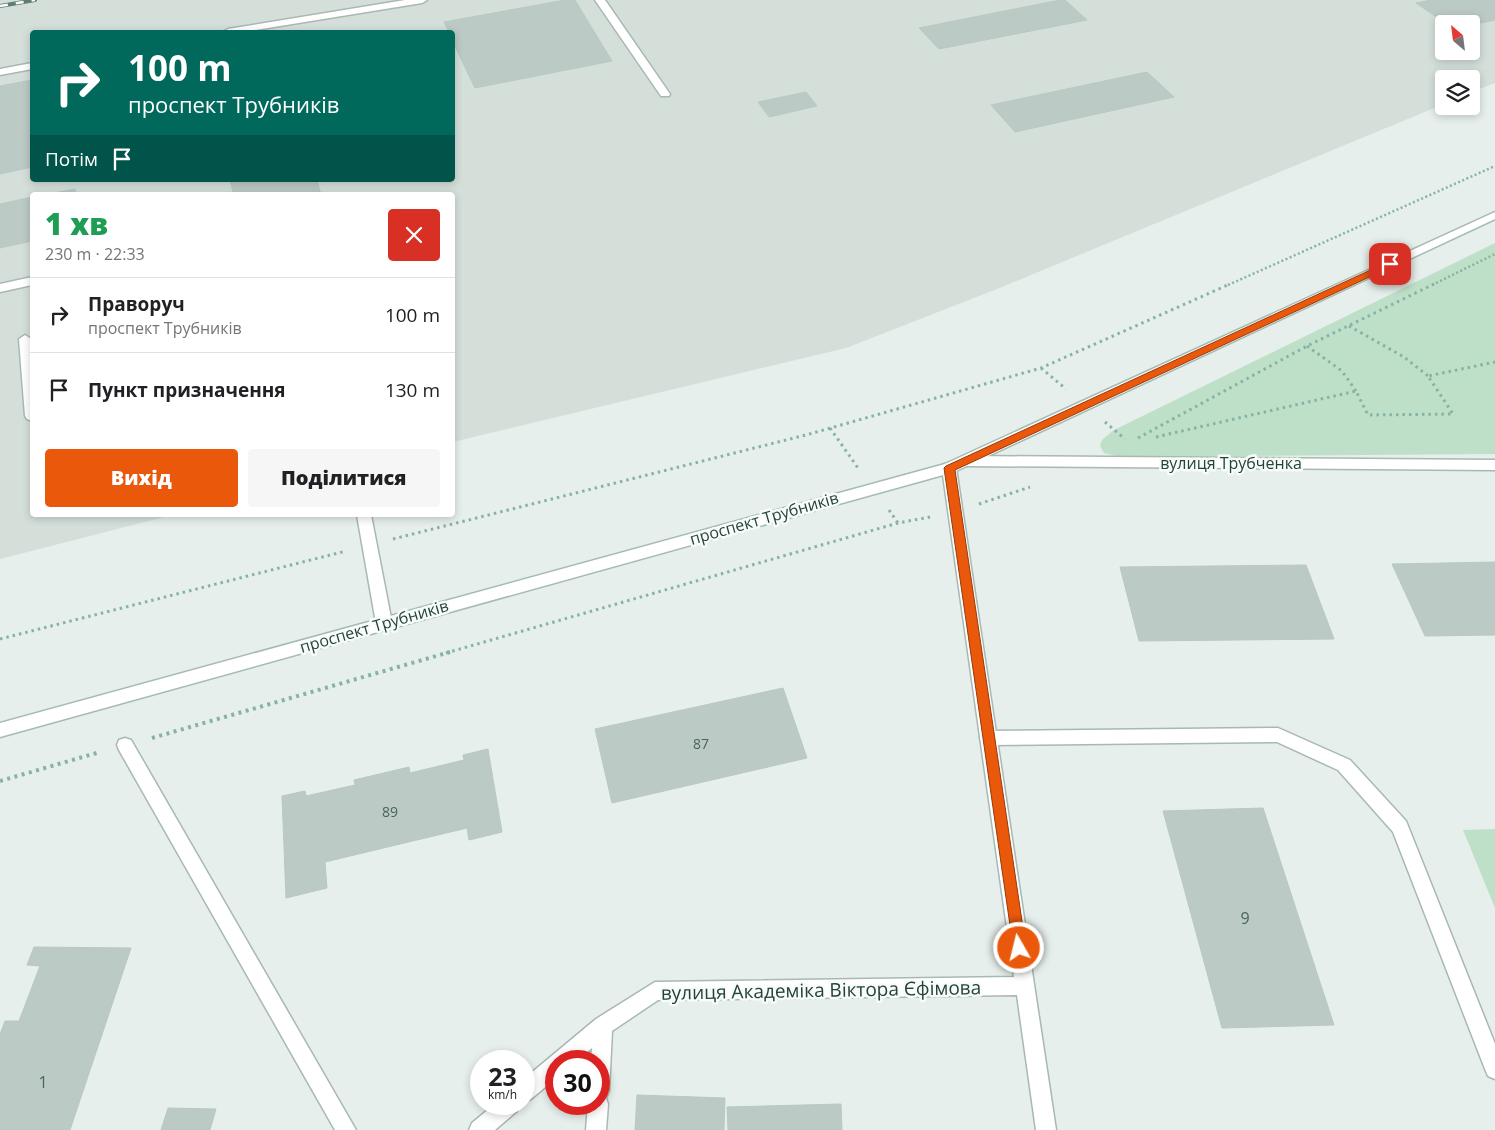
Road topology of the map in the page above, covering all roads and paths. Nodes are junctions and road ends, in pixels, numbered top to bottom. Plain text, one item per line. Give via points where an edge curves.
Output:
1 (422, 0) edge
2 (600, 0) edge
3 (240, 30) edge
4 (30, 66) edge
5 (0, 72) edge
6 (665, 94) dead end
7 (1495, 166) edge
8 (1495, 215) edge
9 (1495, 254) edge
10 (30, 281) edge
11 (0, 288) edge
12 (1348, 326) junction
13 (25, 339) dead end
14 (1307, 346) junction
15 (1495, 362) edge
16 (1428, 376) junction
17 (1356, 391) junction
18 (30, 394) edge
19 (1139, 441) dead end
20 (1130, 443) dead end
21 (966, 461) junction
22 (1495, 465) edge
23 (950, 468) junction
24 (1038, 484) dead end
25 (956, 512) junction
26 (364, 517) edge
27 (370, 545) junction
28 (384, 623) junction
29 (0, 639) edge
30 (0, 730) edge
31 (988, 738) junction
32 (126, 745) junction
33 (0, 781) edge
34 (1025, 986) junction
35 (603, 1026) junction
36 (574, 1050) edge
37 (602, 1050) edge
38 (1495, 1069) edge
39 (545, 1074) edge
40 (535, 1083) edge
41 (497, 1115) edge
42 (597, 1115) edge
43 (346, 1130) edge
44 (479, 1130) edge
45 (596, 1130) edge
46 (1046, 1130) edge

1 - 3 street
2 - 6 street
4 - 5 street
7 - 27 path via 1041,368 806,435
8 - 21 street, проспект Трубників
9 - 12 path
10 - 11 street
12 - 14 path
12 - 16 path via 1404,357
13 - 18 street
14 - 17 path via 1342,371
14 - 20 path
15 - 16 path
16 - 17 path via 1453,414 1368,415
17 - 19 path
21 - 22 street, вулиця Трубченка
21 - 23 street, проспект Трубників
23 - 25 street
23 - 28 street, проспект Трубників
24 - 25 path
25 - 31 street
25 - 32 path via 898,523
26 - 27 street
27 - 28 street
27 - 29 path
28 - 30 street, проспект Трубників
31 - 34 street
31 - 38 street via 1278,735 1344,765 1400,827
32 - 33 path
32 - 43 street
34 - 35 street, вулиця Академіка Віктора Єфімова via 655,991
34 - 46 street
35 - 36 street, вулиця Академіка Віктора Єфімова
35 - 37 street
39 - 40 street
41 - 44 street
42 - 45 street

